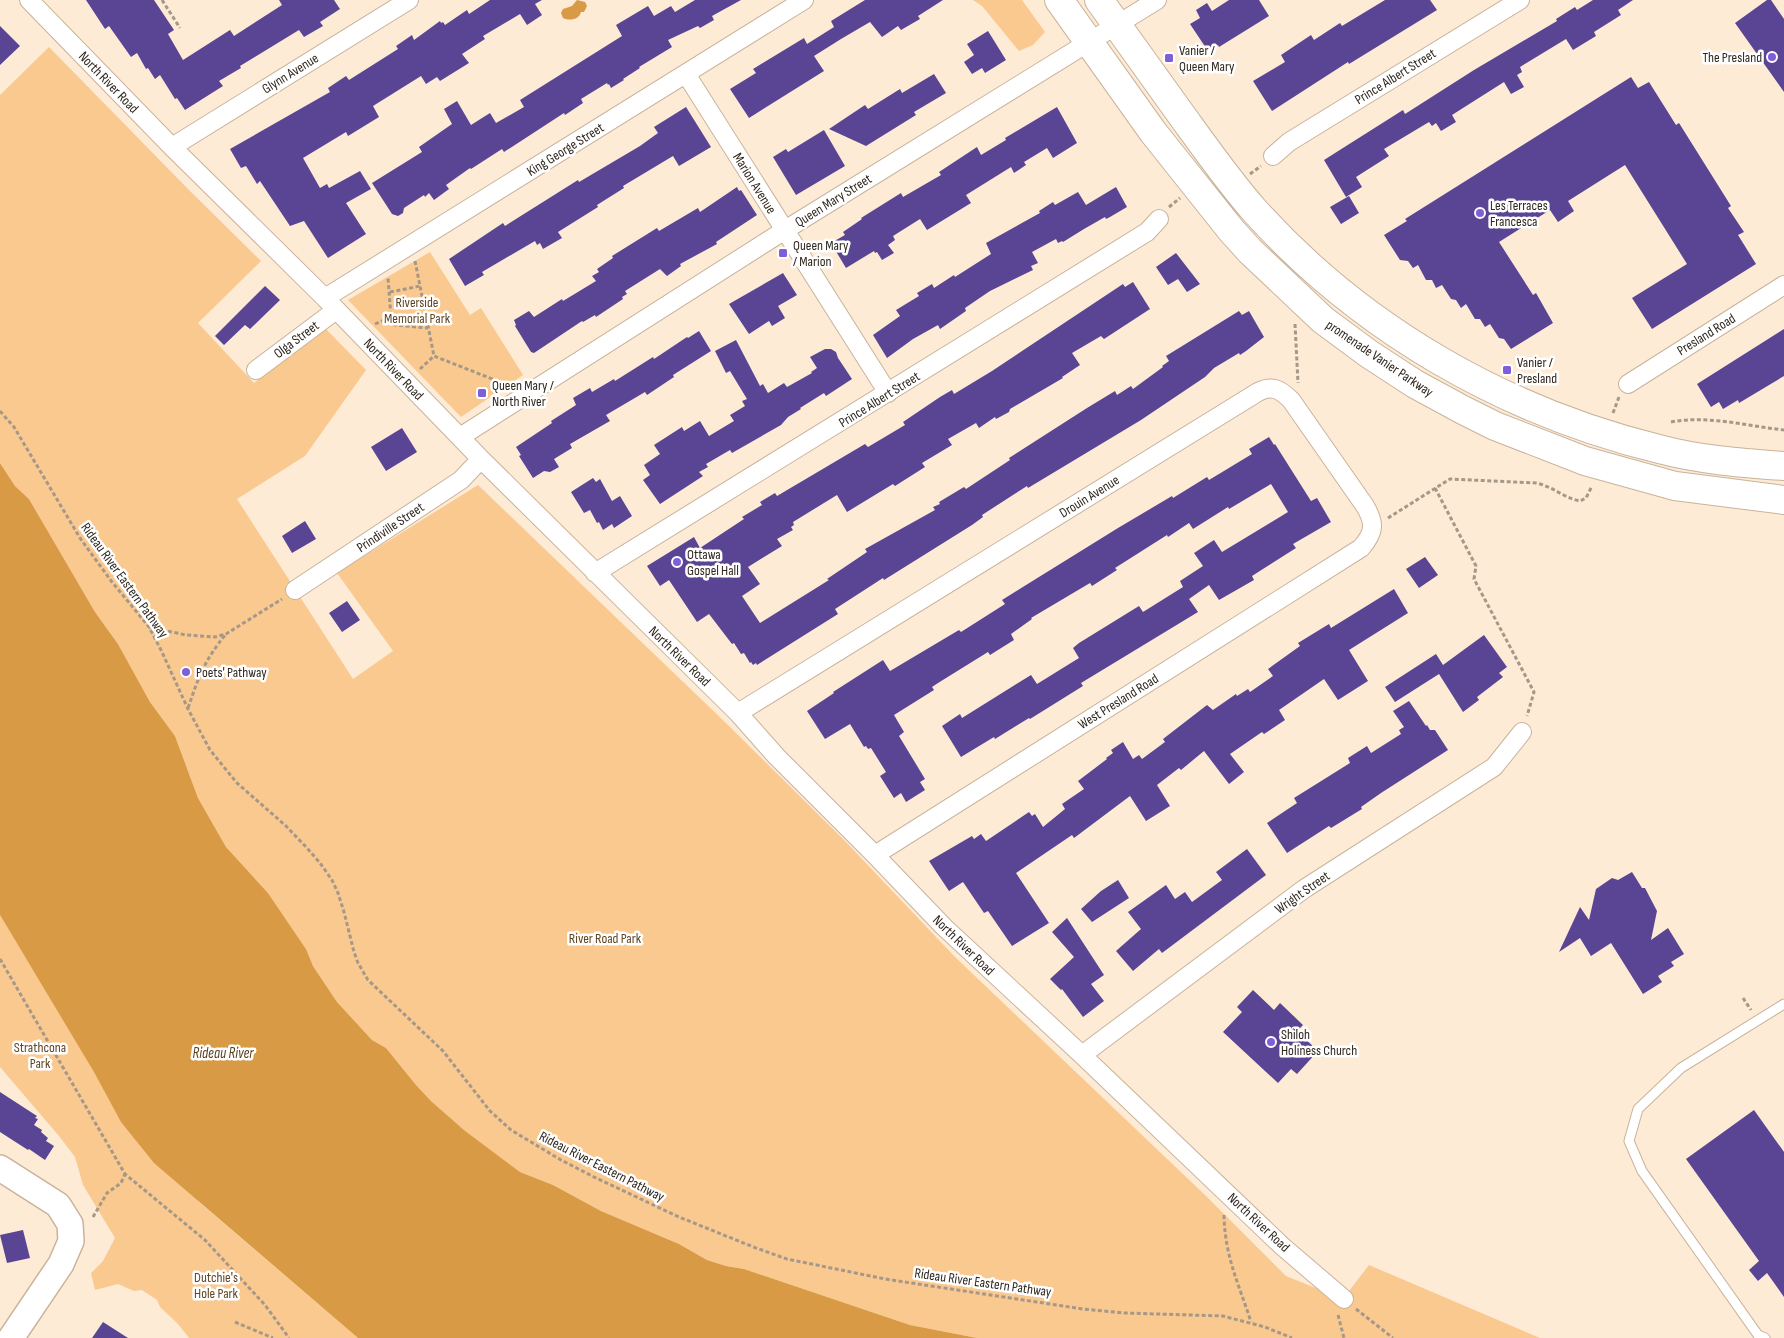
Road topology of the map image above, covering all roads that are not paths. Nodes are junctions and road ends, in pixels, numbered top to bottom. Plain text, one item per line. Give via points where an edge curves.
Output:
1 (29, 0) edge
2 (409, 0) edge
3 (804, 0) edge
4 (1059, 0) edge
5 (1099, 0) edge
6 (1157, 0) edge
7 (1520, 0) edge
8 (1117, 25) junction
9 (1089, 41) junction
10 (686, 74) junction
11 (172, 147) junction
12 (1273, 156) dead end
13 (1159, 219) road end
14 (785, 230) junction
15 (1784, 285) edge
16 (330, 304) junction
17 (256, 370) dead end
18 (1628, 384) dead end
19 (888, 393) junction
20 (460, 437) junction
21 (1576, 441) junction
22 (482, 459) junction
23 (1784, 466) edge
24 (1784, 500) edge
25 (1361, 548) joint
26 (595, 573) junction
27 (295, 590) road end
28 (738, 713) junction
29 (1522, 732) road end
30 (875, 855) junction
31 (1784, 1004) edge
32 (1082, 1055) junction
33 (0, 1168) edge
34 (1344, 1299) road end
35 (12, 1338) edge
36 (1765, 1338) edge

1 - 11 street, North River Road
2 - 11 street, Glynn Avenue
3 - 10 street, King George Street
4 - 9 main road, promenade Vanier Parkway
5 - 8 main road, promenade Vanier Parkway
6 - 8 street, Queen Mary Street
7 - 12 street, Prince Albert Street via 1289,142
8 - 9 street, Queen Mary Street
8 - 21 main road, promenade Vanier Parkway via 1234,187 1314,269 1377,320 1428,355 1506,396
9 - 14 street, Queen Mary Street
9 - 21 main road, promenade Vanier Parkway via 1153,132 1231,230 1323,320 1415,384 1495,426
10 - 14 street, Marion Avenue
10 - 16 street, King George Street via 412,244
11 - 16 street, North River Road
13 - 19 street, Prince Albert Street via 1147,232
14 - 19 street, Marion Avenue
14 - 20 street, Queen Mary Street
15 - 18 street, Presland Road
16 - 17 street, Olga Street
16 - 20 street, North River Road
19 - 26 street, Prince Albert Street
20 - 22 street, North River Road
21 - 23 main road, promenade Vanier Parkway
21 - 24 main road, promenade Vanier Parkway via 1598,465 1675,486
22 - 26 street, North River Road
22 - 27 street, Prindiville Street via 461,480
25 - 28 street, Drouin Avenue via 1372,528 1372,518 1365,506 1291,400 1282,391 1265,388
25 - 30 street, West Presland Road
26 - 28 street, North River Road
28 - 30 street, North River Road
29 - 32 street, Wright Street via 1494,767 1304,890
30 - 32 street, North River Road via 944,928
31 - 36 lane via 1681,1068 1638,1110 1629,1141 1642,1171 1758,1335
32 - 34 street, North River Road via 1282,1246
33 - 35 street via 58,1205 70,1224 71,1241 61,1264

